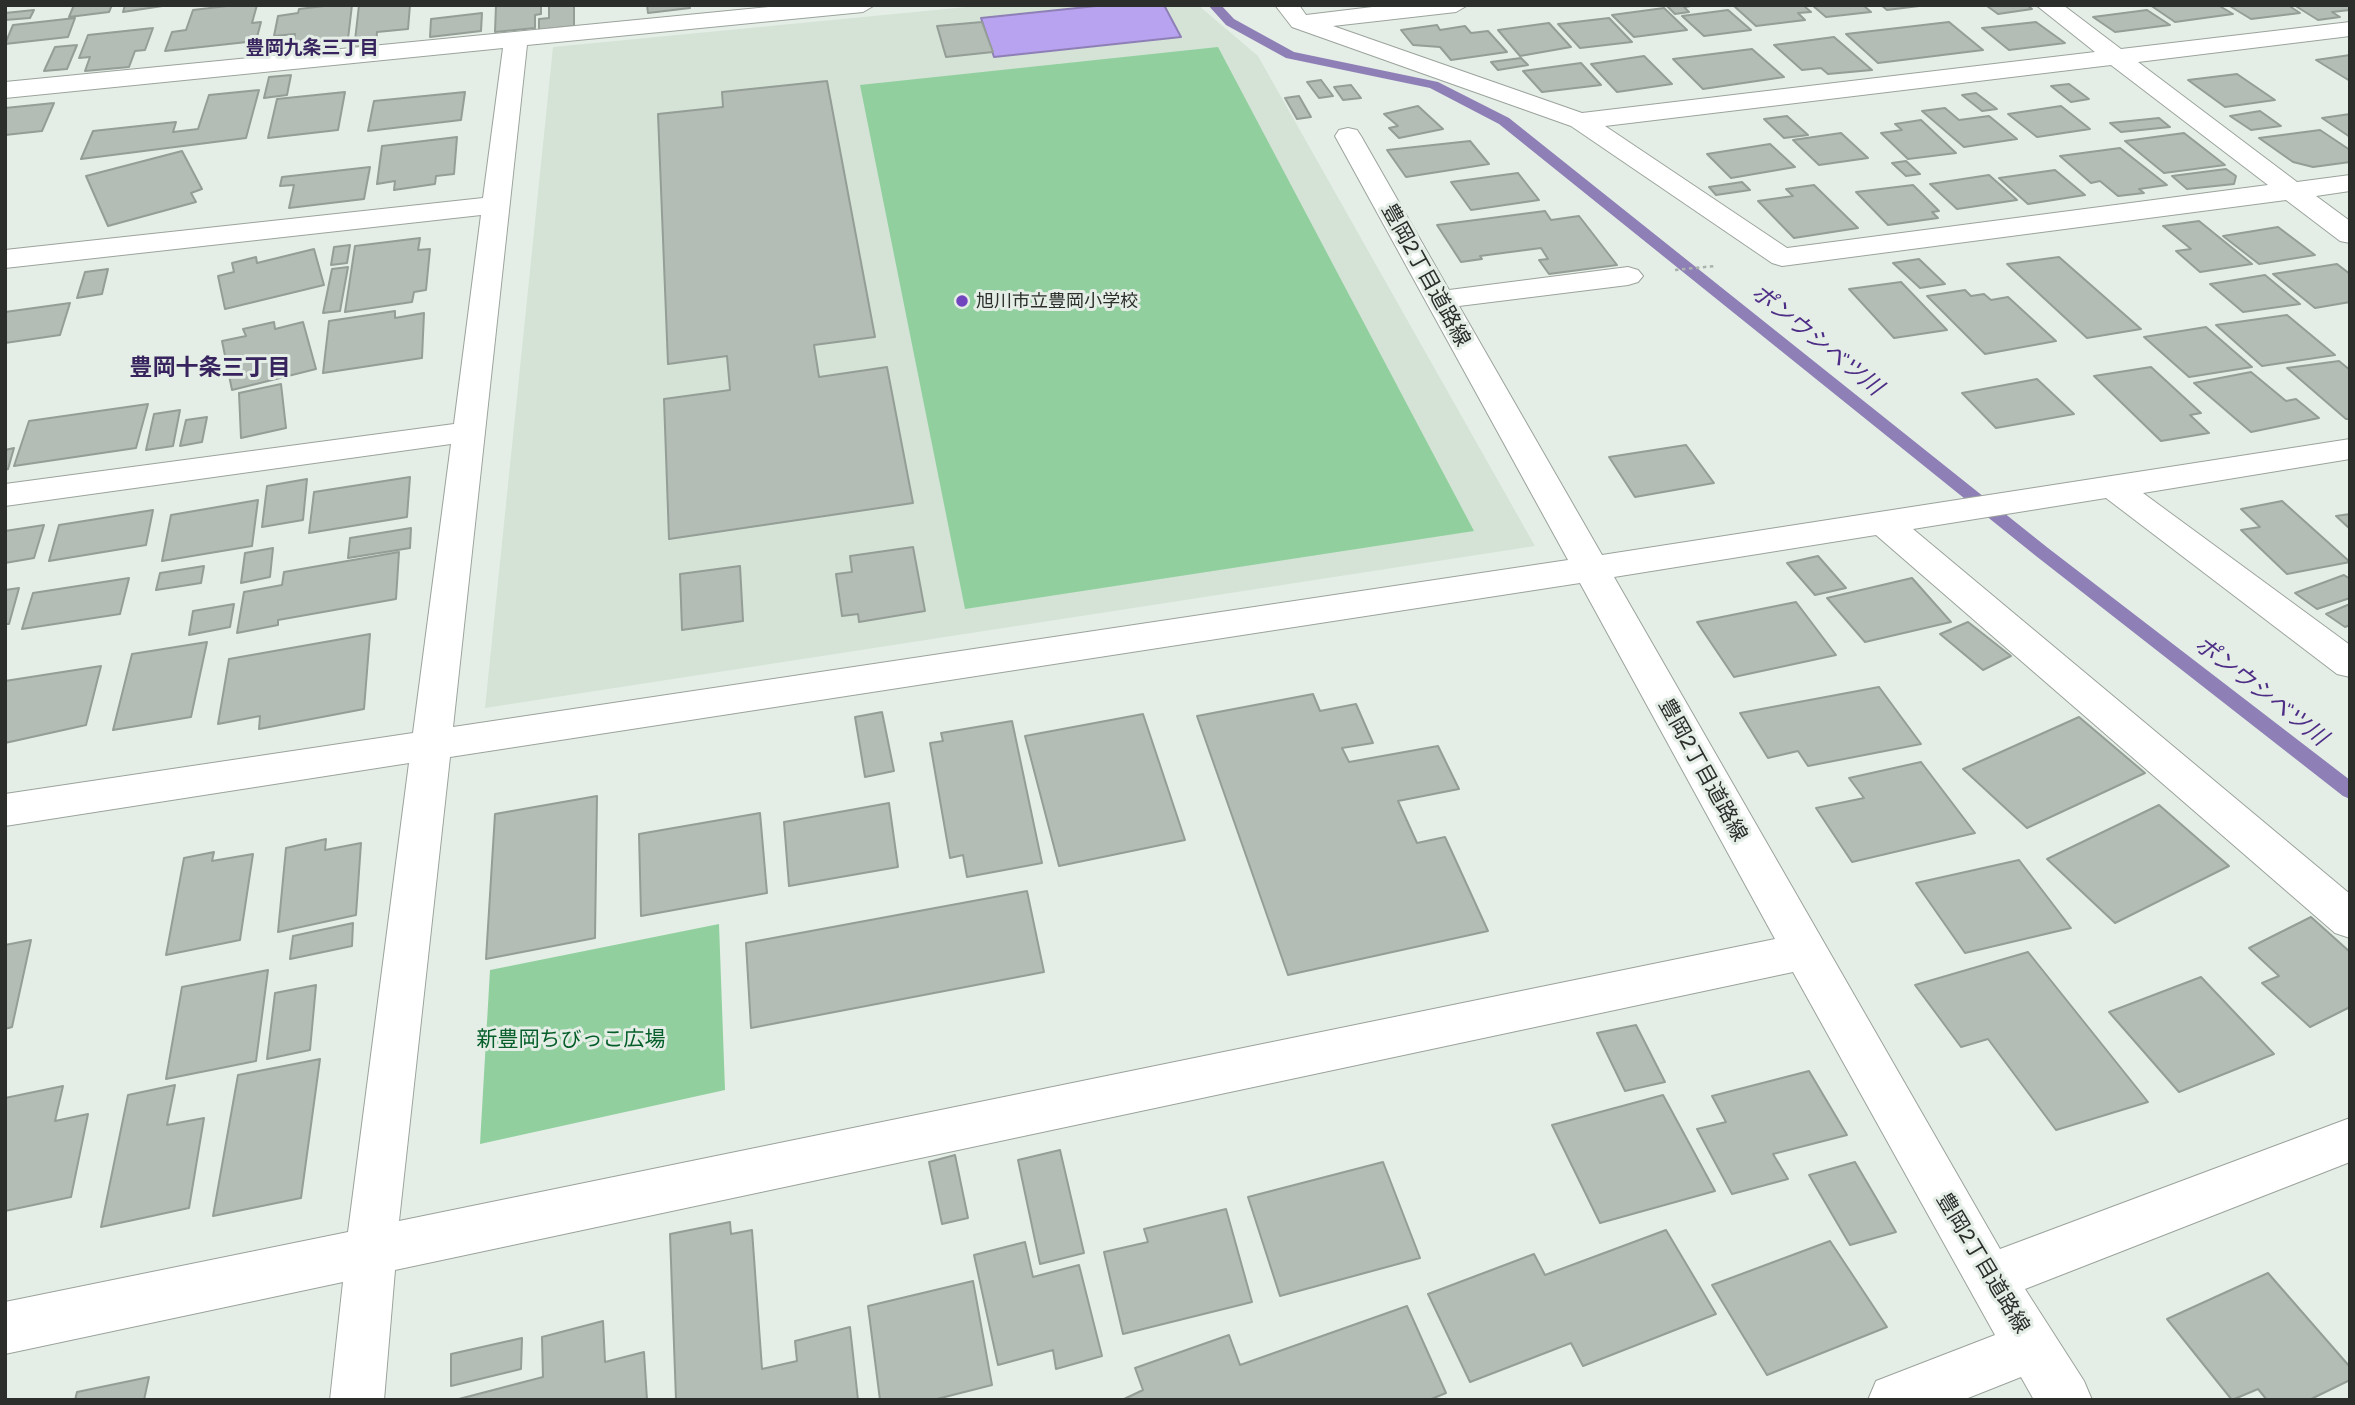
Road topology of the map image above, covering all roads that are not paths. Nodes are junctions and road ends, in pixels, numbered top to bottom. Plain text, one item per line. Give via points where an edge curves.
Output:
1 (611, 5) edge
2 (863, 5) edge
3 (1456, 5) edge
4 (2048, 5) edge
5 (1294, 14) edge
6 (2350, 29) edge
7 (612, 30) junction
8 (516, 40) junction
9 (2114, 57) junction
10 (5, 90) edge
11 (1580, 121) junction
12 (1348, 136) dead end
13 (2350, 183) edge
14 (2292, 191) junction
15 (497, 205) junction
16 (2350, 235) edge
17 (5, 260) edge
18 (1629, 276) dead end
19 (1440, 300) junction
20 (468, 432) junction
21 (2350, 449) edge
22 (2114, 488) junction
23 (5, 495) edge
24 (1883, 523) junction
25 (1590, 569) junction
26 (2350, 664) edge
27 (433, 743) junction
28 (5, 810) edge
29 (2350, 920) edge
30 (1804, 951) junction
31 (2350, 1140) edge
32 (371, 1251) junction
33 (1989, 1278) junction
34 (5, 1328) edge
35 (2033, 1346) junction
36 (358, 1400) edge
37 (1895, 1400) edge
38 (2064, 1400) edge

1 - 7 street
2 - 7 street
3 - 5 street
4 - 9 street
5 - 11 street
6 - 9 street
7 - 8 street
8 - 10 street
8 - 15 street
9 - 11 street
9 - 14 street
11 - 14 street via 1782,257
12 - 19 street, 豊岡2丁目道路線
13 - 14 street
14 - 16 street
15 - 17 street
15 - 20 street
18 - 19 street
19 - 25 street, 豊岡2丁目道路線
20 - 23 street
20 - 27 street
21 - 22 street
22 - 24 street
22 - 26 street
24 - 25 street
24 - 29 street
25 - 27 street
25 - 30 street, 豊岡2丁目道路線
27 - 28 street
27 - 32 street
30 - 32 street
30 - 33 street, 豊岡2丁目道路線
31 - 33 street
32 - 34 street
32 - 36 street
33 - 35 street, 豊岡2丁目道路線
35 - 37 street
35 - 38 street, 豊岡2丁目道路線

